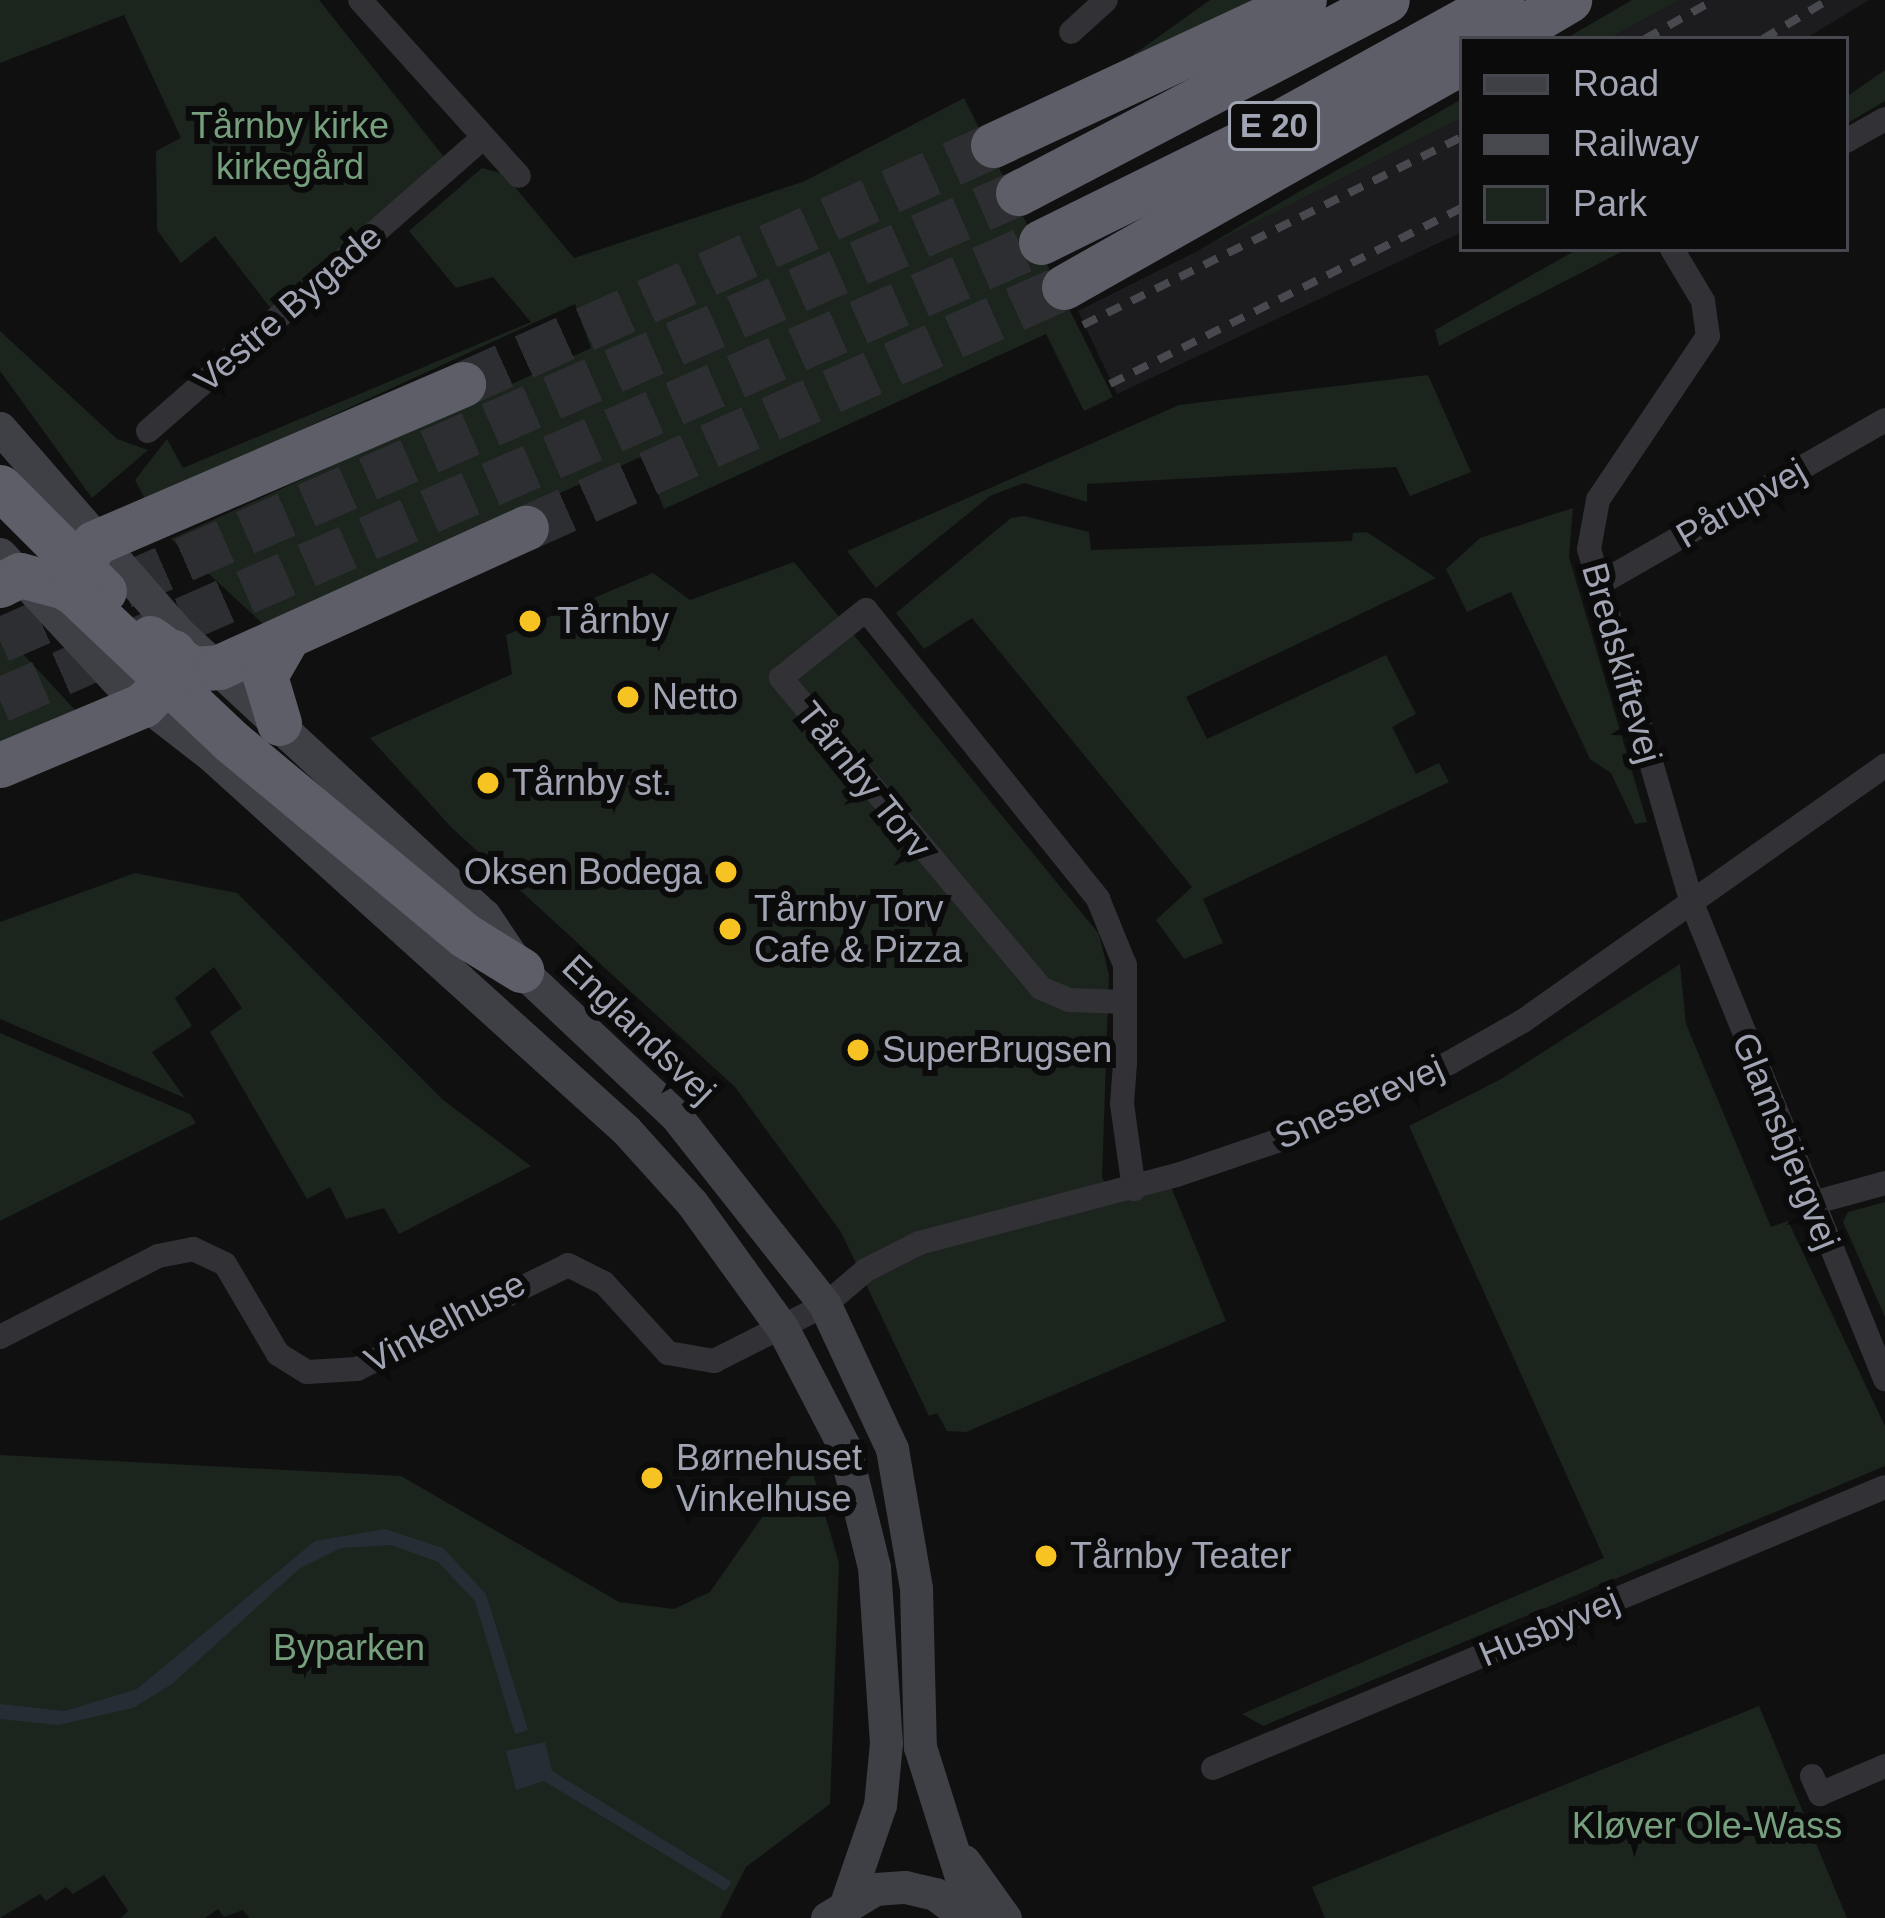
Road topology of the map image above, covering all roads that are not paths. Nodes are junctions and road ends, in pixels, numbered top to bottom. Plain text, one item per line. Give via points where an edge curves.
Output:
1 (360, 0) edge
2 (1106, 0) edge
3 (1304, 0) edge
4 (1387, 0) edge
5 (1502, 0) edge
6 (1569, 0) edge
7 (1071, 32) dead end
8 (1508, 36) edge
9 (1459, 64) edge
10 (1885, 118) edge
11 (483, 138) junction
12 (1849, 139) edge
13 (993, 146) tunnel mouth
14 (519, 176) dead end
15 (1018, 194) tunnel mouth
16 (1041, 242) tunnel mouth
17 (1674, 252) edge
18 (1064, 287) tunnel mouth
19 (463, 384) tunnel mouth
20 (1885, 421) edge
21 (0, 428) edge
22 (148, 431) dead end
23 (0, 487) edge
24 (526, 527) tunnel mouth
25 (6, 571) edge
26 (77, 581) junction
27 (1597, 585) junction
28 (288, 636) junction
29 (219, 667) junction
30 (164, 669) junction
31 (279, 723) junction
32 (0, 765) edge
33 (1885, 766) edge
34 (1691, 901) junction
35 (521, 970) junction
36 (1125, 1003) junction
37 (1885, 1183) edge
38 (1134, 1189) junction
39 (1809, 1204) junction
40 (825, 1305) junction
41 (783, 1329) junction
42 (0, 1337) edge
43 (1885, 1379) edge
44 (1885, 1487) edge
45 (1885, 1766) edge
46 (1213, 1768) dead end
47 (1812, 1776) dead end
48 (944, 1836) junction
49 (837, 1909) edge
50 (970, 1918) edge
51 (1005, 1918) edge

1 - 11 street
2 - 7 street
3 - 13 highway
4 - 15 highway, E 20
5 - 16 highway, E 20
6 - 8 highway
9 - 18 highway
10 - 12 street
11 - 14 street
11 - 22 street, Vestre Bygade
17 - 27 street, Bredskiftevej via 1702,301 1708,336 1598,500 1589,549
19 - 26 highway
20 - 27 street, Pårupvej
21 - 26 street
23 - 26 highway
24 - 28 highway
25 - 26 highway
26 - 30 highway
27 - 34 street, Bredskiftevej
28 - 29 highway
28 - 31 highway via 265,676
29 - 30 highway
29 - 31 street, Englandsvej
30 - 32 highway
30 - 35 highway via 466,936
30 - 41 street via 211,755 626,1130
31 - 35 street, Englandsvej via 484,914
33 - 34 street, Sneserevej
34 - 38 street, Sneserevej via 1523,1021 1449,1063 1283,1139
34 - 39 street, Glamsbjergvej
35 - 40 street, Englandsvej via 676,1116
36 - 36 street, Tårnby Torv via 1069,1000 1042,988 782,678 866,610 1098,899 1123,951
36 - 38 street, Tårnby Torv via 1122,1104
37 - 39 street
38 - 40 street, Sneserevej via 919,1244 866,1270
39 - 43 street, Glamsbjergvej
40 - 41 street, Sneserevej
40 - 48 street, Englandsvej via 892,1449 907,1514 920,1748
41 - 42 street, Vinkelhuse via 714,1360 683,1361 604,1283 568,1265 357,1369 324,1376 278,1354 225,1264 193,1249 158,1256
41 - 49 street via 844,1446 874,1567 880,1805
44 - 46 street, Husbyvej
45 - 47 street via 1820,1794
48 - 50 street, Englandsvej
48 - 51 street, Englandsvej
49 - 50 street via 905,1887 935,1894

